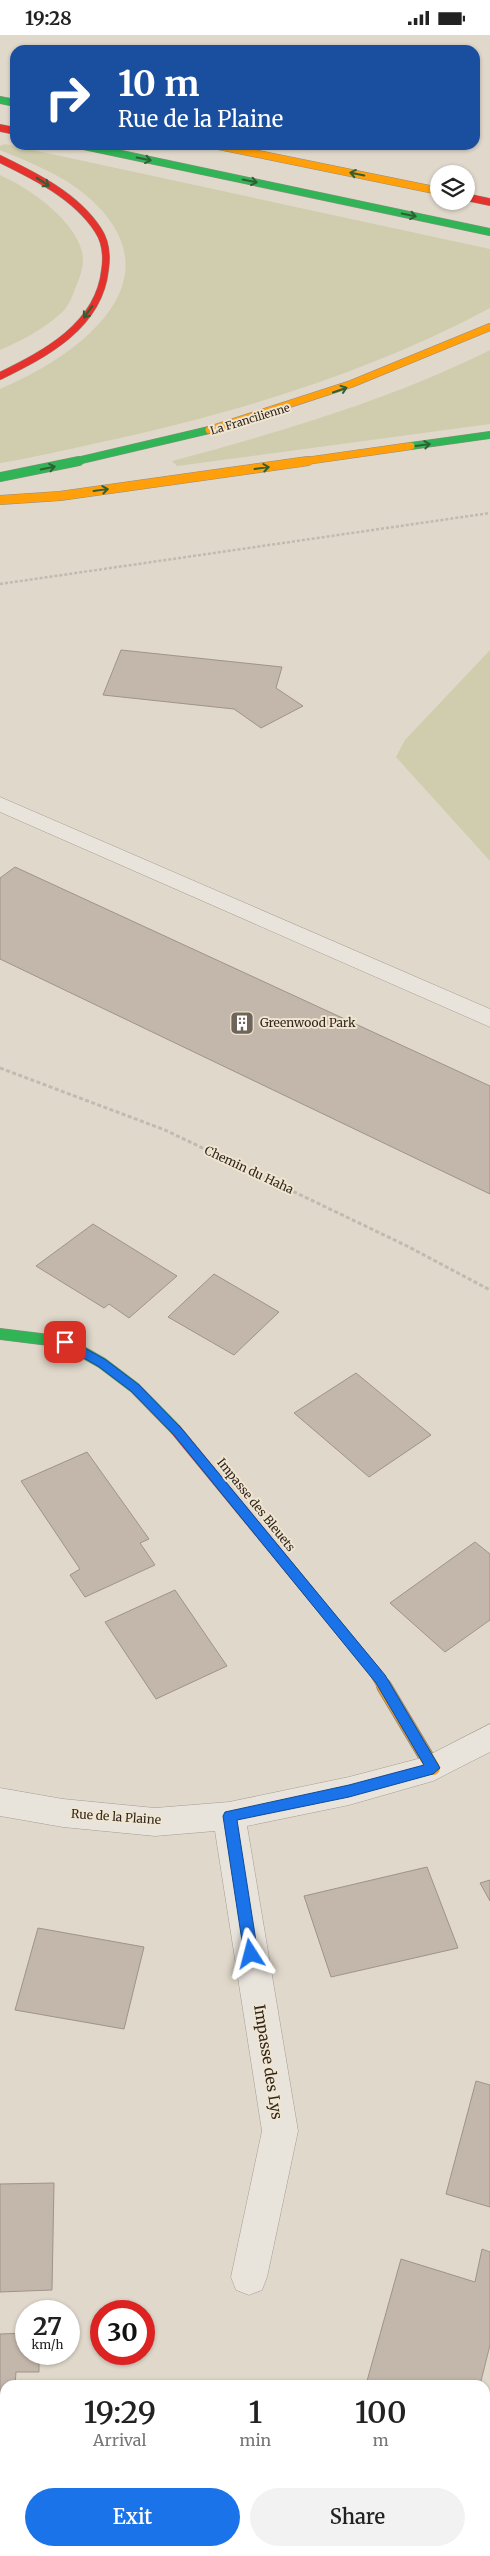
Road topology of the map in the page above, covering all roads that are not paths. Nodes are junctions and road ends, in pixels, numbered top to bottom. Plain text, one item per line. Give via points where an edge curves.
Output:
1 (103, 150) edge
2 (238, 150) edge
3 (0, 159) edge
4 (430, 189) edge
5 (475, 199) edge
6 (490, 202) edge
7 (490, 232) edge
8 (490, 327) edge
9 (0, 376) edge
10 (490, 435) edge
11 (0, 477) edge
12 (0, 500) edge
13 (0, 804) edge
14 (490, 1019) edge
15 (0, 1334) edge
16 (490, 1737) edge
17 (433, 1768) junction
18 (0, 1802) edge
19 (229, 1816) junction
20 (249, 2277) dead end

1 -> 7 main road
4 -> 2 main road
3 -> 9 main road via 29,173 75,206 97,227 108,263 101,294 71,332 38,357
5 - 6 main road
11 -> 8 main road, La Francilienne via 154,446 249,420 364,381
12 -> 10 main road via 60,496
13 - 14 street
15 - 17 main road, Impasse des Bleuets via 65,1342 102,1363 135,1388 178,1432 380,1679
16 - 17 street, Rue de la Plaine
17 - 19 street, Rue de la Plaine via 349,1791
18 - 19 street, Rue de la Plaine via 63,1813 155,1822
19 - 20 street, Impasse des Lys via 280,2131

